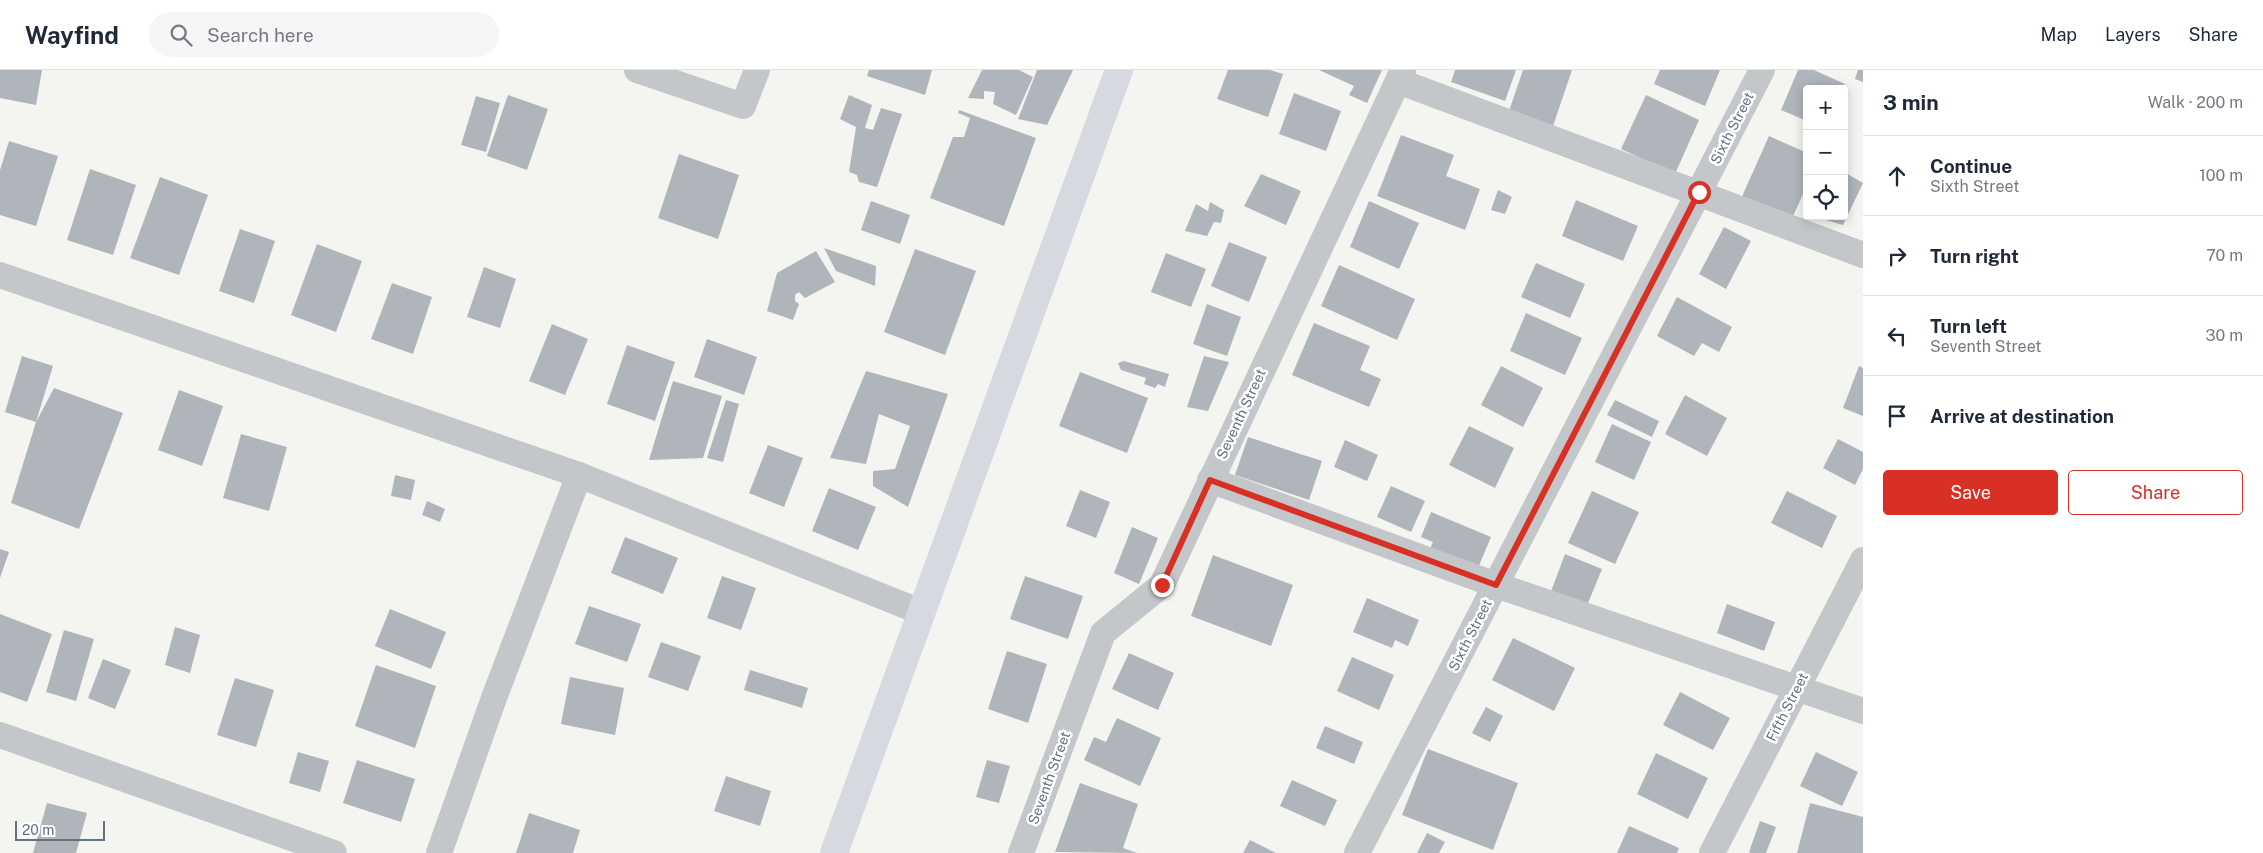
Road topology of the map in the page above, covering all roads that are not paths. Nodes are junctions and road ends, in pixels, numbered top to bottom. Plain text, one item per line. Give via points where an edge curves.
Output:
1 (637, 70) edge
2 (757, 70) edge
3 (1119, 70) edge
4 (1762, 70) edge
5 (1400, 76) edge
6 (1699, 192) junction
7 (1863, 254) edge
8 (0, 275) edge
9 (579, 475) junction
10 (1210, 480) junction
11 (1863, 560) edge
12 (1496, 585) junction
13 (921, 612) junction
14 (1796, 689) junction
15 (1863, 711) edge
16 (0, 735) edge
17 (334, 853) edge
18 (439, 853) edge
19 (834, 853) edge
20 (1021, 853) edge
21 (1357, 853) edge
22 (1712, 853) edge

1 - 2 street via 744,106
3 - 13 main road
4 - 6 street, Sixth Street
5 - 6 street
5 - 10 street, Seventh Street
6 - 7 street
6 - 12 street, Sixth Street
8 - 9 street
9 - 13 street
9 - 18 street
10 - 12 street
10 - 20 street, Seventh Street via 1162,585 1103,632
11 - 14 street, Fifth Street
12 - 14 street
12 - 21 street, Sixth Street
13 - 19 main road
14 - 15 street
14 - 22 street, Fifth Street
16 - 17 street

